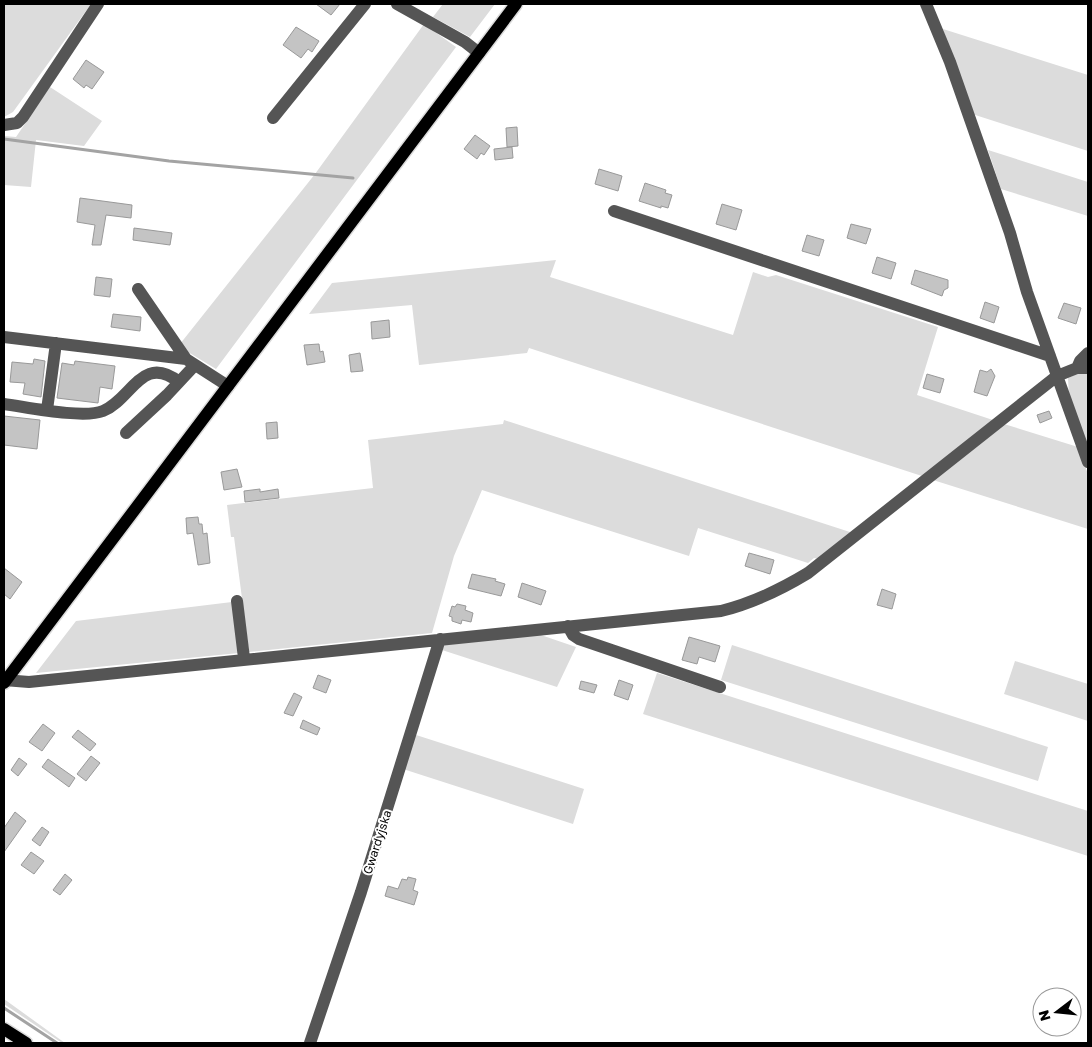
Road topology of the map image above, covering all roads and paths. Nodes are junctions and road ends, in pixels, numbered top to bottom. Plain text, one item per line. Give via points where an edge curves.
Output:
1 (98, 4) edge
2 (365, 4) edge
3 (398, 4) edge
4 (926, 4) edge
5 (517, 5) edge
6 (479, 53) junction
7 (273, 118) dead end
8 (4, 125) edge
9 (614, 211) dead end
10 (138, 289) dead end
11 (4, 337) edge
12 (56, 343) junction
13 (1088, 353) edge
14 (1050, 356) junction
15 (190, 362) junction
16 (1083, 368) edge
17 (1057, 376) junction
18 (179, 382) junction
19 (228, 386) junction
20 (4, 404) edge
21 (47, 410) junction
22 (126, 433) dead end
23 (1088, 462) edge
24 (237, 601) dead end
25 (568, 626) junction
26 (440, 640) junction
27 (244, 658) junction
28 (4, 681) edge
29 (720, 687) dead end
30 (4, 1029) edge
31 (26, 1043) edge
32 (310, 1043) edge

1 - 8 street via 23,117 17,123
2 - 7 street
3 - 6 street
4 - 14 street via 950,62
5 - 6 main road
6 - 19 main road
9 - 14 street
10 - 15 street
11 - 12 street
12 - 15 street
12 - 21 street
13 - 16 street via 1080,361
14 - 17 street
15 - 18 street
15 - 19 street
16 - 17 street
17 - 23 street
17 - 25 street via 808,573 780,590 721,611
18 - 21 street via 152,372 102,412 81,414
18 - 22 street
19 - 28 main road
20 - 21 street
24 - 27 street
25 - 26 street
25 - 29 street via 579,639
26 - 27 street
26 - 32 street, Gwardyjska
27 - 28 street via 29,682
30 - 31 main road

